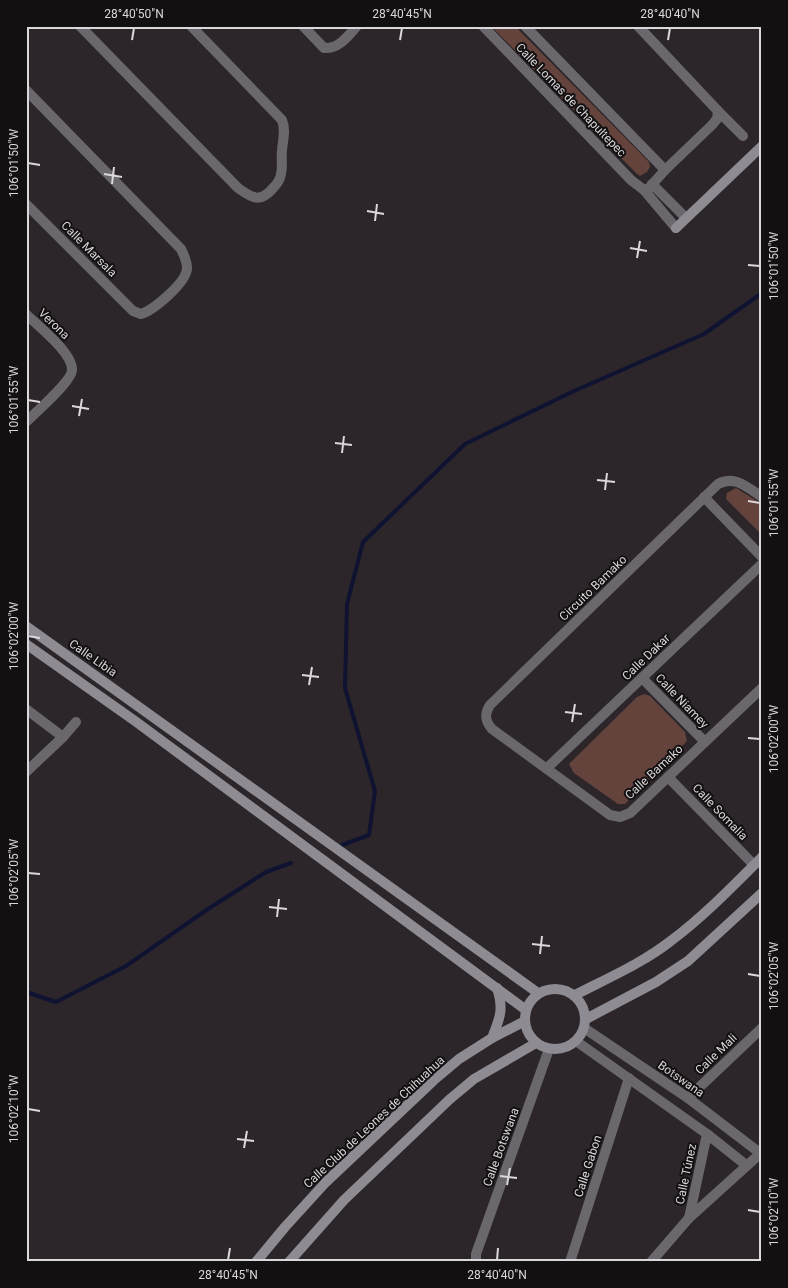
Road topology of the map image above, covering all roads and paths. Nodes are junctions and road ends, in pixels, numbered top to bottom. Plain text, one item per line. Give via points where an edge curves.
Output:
1 (80, 26) edge
2 (191, 26) edge
3 (303, 26) edge
4 (357, 26) edge
5 (483, 26) edge
6 (525, 26) edge
7 (638, 26) edge
8 (26, 90) edge
9 (718, 111) junction
10 (743, 136) dead end
11 (762, 146) edge
12 (665, 170) junction
13 (648, 187) junction
14 (26, 204) edge
15 (685, 217) junction
16 (26, 314) edge
17 (26, 422) edge
18 (762, 496) edge
19 (704, 498) junction
20 (762, 557) edge
21 (762, 564) edge
22 (26, 626) edge
23 (26, 644) edge
24 (642, 678) junction
25 (762, 688) edge
26 (26, 709) edge
27 (486, 718) joint
28 (76, 722) dead end
29 (63, 737) junction
30 (705, 742) junction
31 (547, 768) junction
32 (26, 772) edge
33 (668, 776) junction
34 (762, 857) edge
35 (754, 865) junction
36 (762, 893) edge
37 (497, 988) junction
38 (538, 993) junction
39 (576, 996) junction
40 (526, 1010) junction
41 (525, 1021) junction
42 (585, 1024) junction
43 (762, 1028) edge
44 (492, 1038) junction
45 (576, 1041) junction
46 (536, 1043) junction
47 (549, 1049) junction
48 (630, 1078) junction
49 (688, 1098) junction
50 (707, 1134) junction
51 (761, 1152) edge
52 (746, 1165) junction
53 (689, 1218) junction
54 (476, 1258) edge
55 (256, 1262) edge
56 (290, 1262) edge
57 (570, 1262) edge
58 (651, 1262) edge

1 - 2 street via 238,188 255,198 266,196 282,172 285,127 282,120
3 - 4 street via 324,48 328,48 338,46
5 - 13 street, Calle Lomas de Chapultepec via 631,180
6 - 12 street, Calle Lomas de Chapultepec
7 - 9 street
8 - 14 street, Calle Marsala via 181,249 187,270 183,280 149,312 133,311
9 - 10 street
9 - 12 street via 712,125
11 - 15 street
12 - 13 street
13 - 15 street, Calle Lomas de Chapultepec
13 - 15 street, Calle Lomas de Chapultepec via 676,228
16 - 17 street, Verona via 64,351 72,371 68,380
18 - 19 street, Circuito Bamako via 738,481 725,481
19 - 20 street
19 - 27 street, Circuito Bamako via 490,705
21 - 24 street, Calle Dakar
22 - 38 street, Calle Libia
23 - 37 street
24 - 30 street, Calle Niamey
24 - 31 street, Calle Dakar
25 - 30 street, Calle Bamako
26 - 29 street
27 - 31 street, Calle Bamako via 492,729
28 - 29 street
29 - 32 street
30 - 33 street, Calle Bamako
31 - 33 street, Calle Bamako via 610,815 620,817 630,813
33 - 35 street, Calle Somalia
34 - 35 street
35 - 39 street via 672,940 643,960
36 - 42 street via 688,961
37 - 40 street
37 - 44 street via 502,1007
38 - 39 street via 557,988
38 - 40 street
39 - 42 street via 583,1006
40 - 41 street
41 - 44 street, Calle Club de Leones de Chihuahua
41 - 46 street via 530,1037
42 - 45 street
42 - 49 street, Botswana
43 - 49 street, Calle Mali
44 - 55 street, Calle Club de Leones de Chihuahua via 434,1080 326,1182
45 - 47 street via 559,1049
45 - 48 street
46 - 47 street
46 - 56 street via 474,1080 450,1099 344,1200
47 - 54 street, Calle Botswana
48 - 50 street
48 - 57 street, Calle Gabon
49 - 51 street, Botswana
50 - 52 street
50 - 53 street, Calle Túnez
51 - 52 street
52 - 53 street
53 - 58 street

